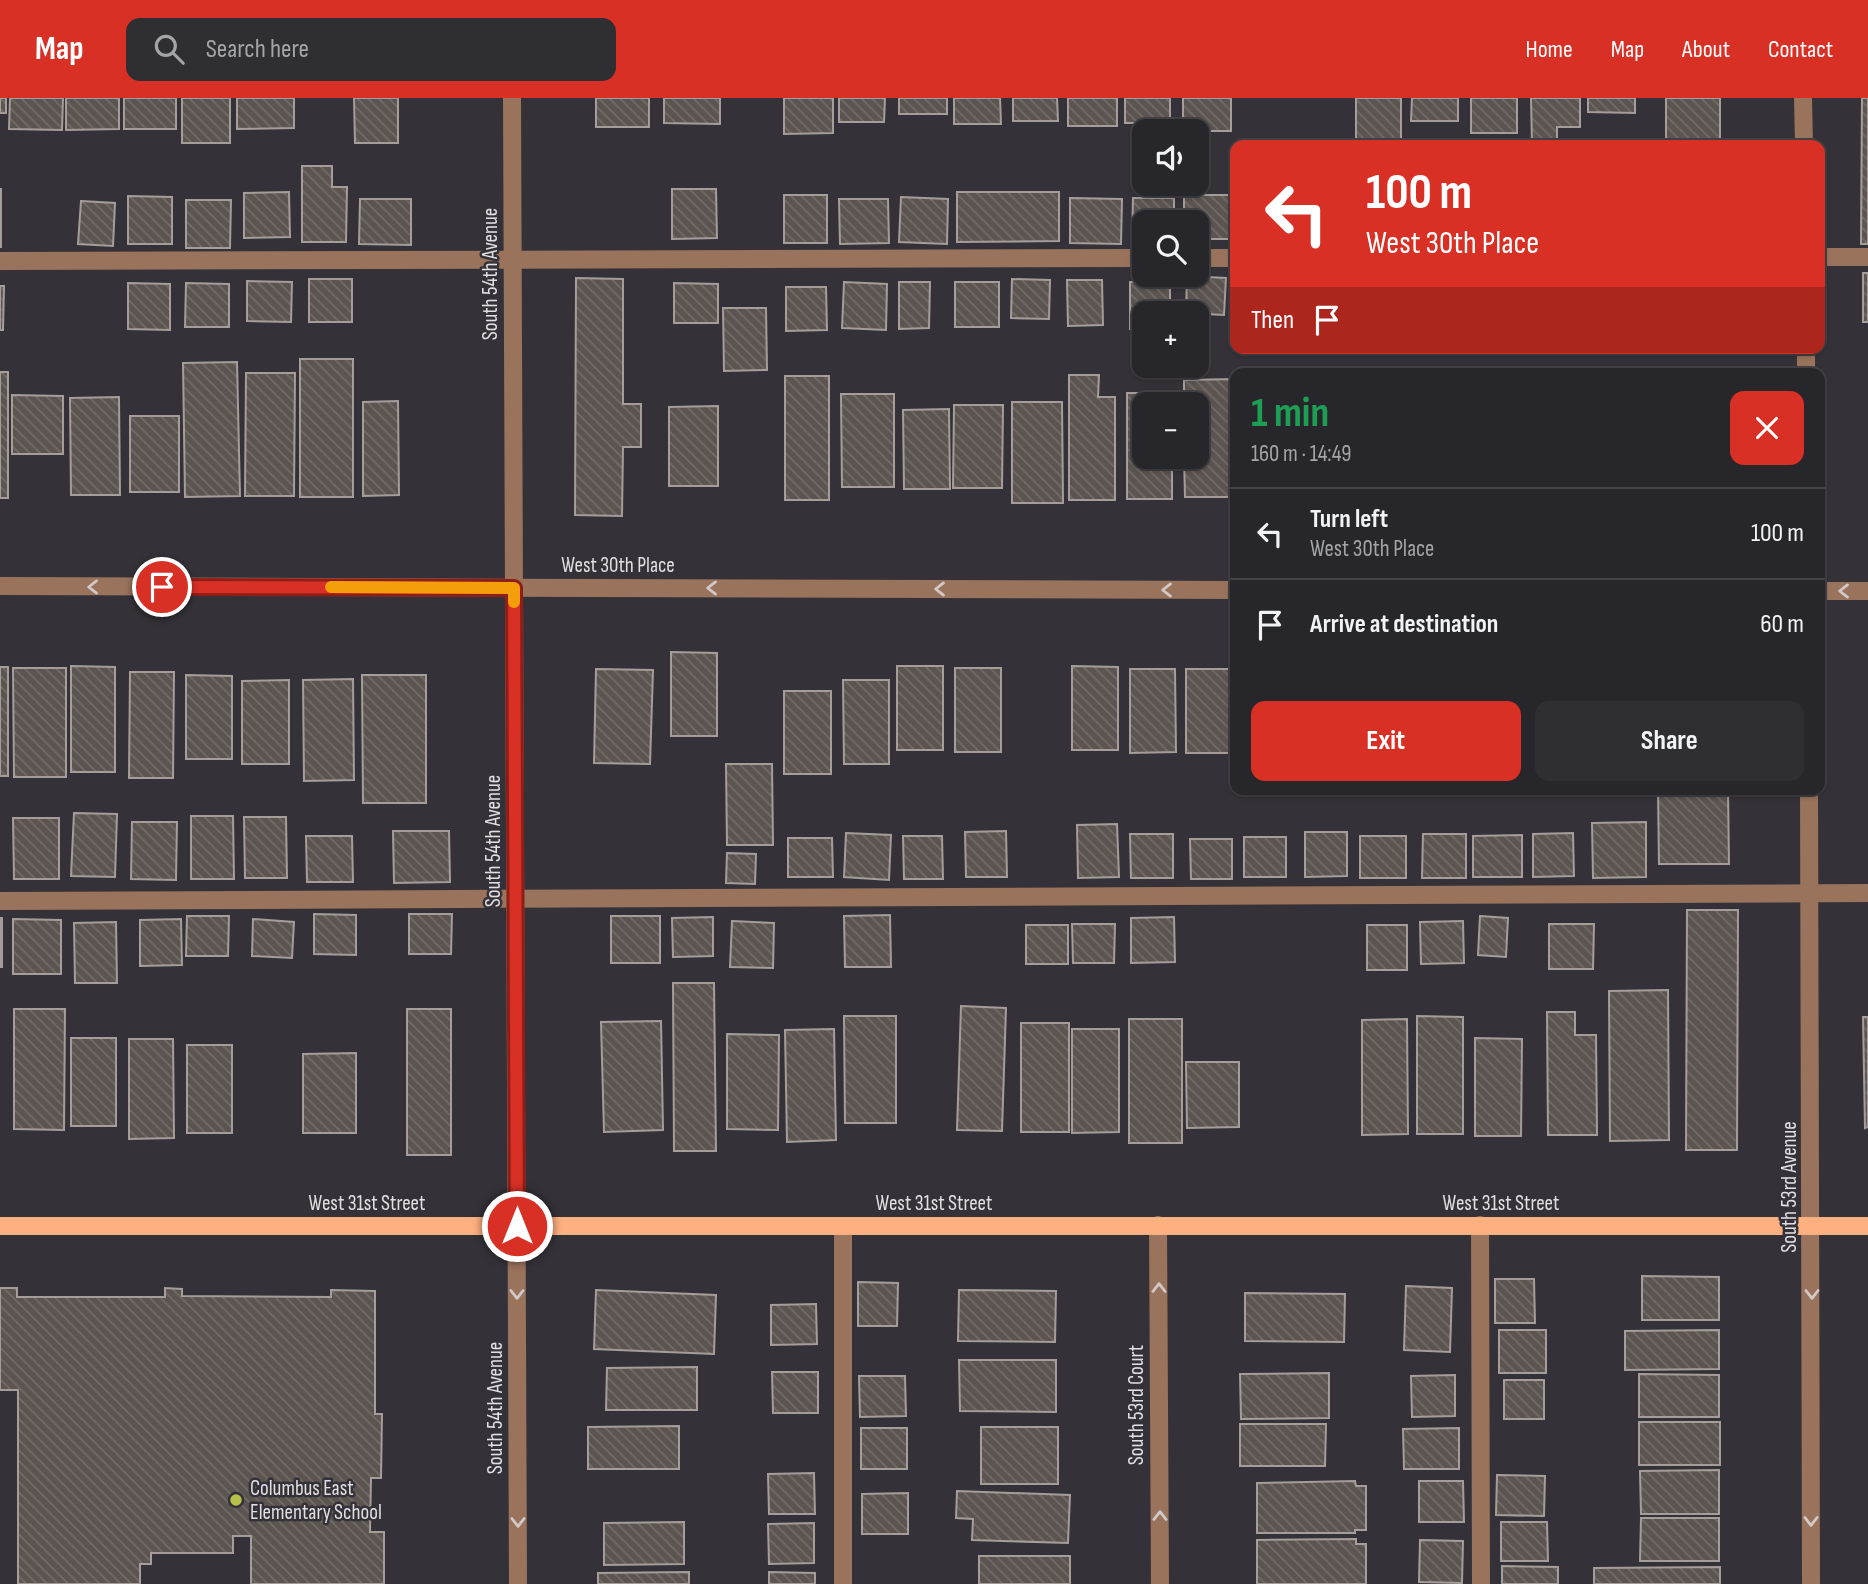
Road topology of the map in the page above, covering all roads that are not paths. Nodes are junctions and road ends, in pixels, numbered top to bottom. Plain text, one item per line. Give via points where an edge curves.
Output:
1 (512, 98) edge
2 (1803, 98) edge
3 (1804, 140) edge
4 (1825, 257) edge
5 (1868, 257) edge
6 (1132, 258) edge
7 (1209, 258) edge
8 (1230, 258) edge
9 (513, 260) junction
10 (0, 261) edge
11 (0, 586) edge
12 (514, 588) junction
13 (1230, 590) edge
14 (1825, 591) edge
15 (1868, 591) edge
16 (1809, 795) edge
17 (1868, 893) edge
18 (1810, 894) junction
19 (516, 899) junction
20 (0, 901) edge
21 (0, 1226) edge
22 (517, 1226) junction
23 (843, 1226) junction
24 (1158, 1226) junction
25 (1480, 1226) junction
26 (1812, 1226) junction
27 (1868, 1226) edge
28 (518, 1584) edge
29 (843, 1584) edge
30 (1160, 1584) edge
31 (1481, 1584) edge
32 (1811, 1584) edge

1 - 9 street, South 54th Avenue
2 - 3 street
4 - 5 street
6 - 9 street
7 - 8 street
9 - 10 street
9 - 12 street, South 54th Avenue
12 -> 11 street, West 30th Place
13 -> 12 street, West 30th Place
12 - 19 street, South 54th Avenue
15 -> 14 street
16 - 18 street, South 53rd Avenue
17 - 18 street
18 - 19 street
18 - 26 street, South 53rd Avenue
19 - 20 street
19 - 22 street, South 54th Avenue
21 - 22 main road, West 31st Street
22 - 23 main road, West 31st Street
22 -> 28 street, South 54th Avenue
23 - 24 main road, West 31st Street
23 - 29 street
24 - 25 main road, West 31st Street
30 -> 24 street, South 53rd Court
25 - 26 main road, West 31st Street
25 - 31 street
26 - 27 main road, West 31st Street
26 -> 32 street, South 53rd Avenue

